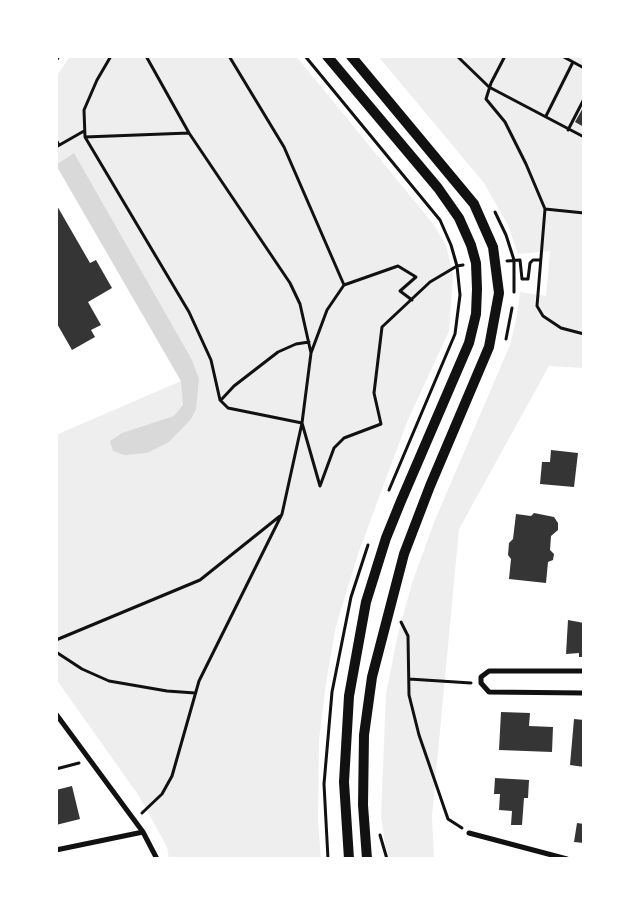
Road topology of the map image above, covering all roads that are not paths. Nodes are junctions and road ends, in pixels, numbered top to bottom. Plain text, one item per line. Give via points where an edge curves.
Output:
1 (327, 56) edge
2 (351, 56) edge
3 (584, 671) edge
4 (584, 693) edge
5 (56, 714) edge
6 (143, 832) junction
7 (469, 833) road end
8 (56, 850) edge
9 (157, 859) edge
10 (349, 859) edge
11 (367, 859) edge
12 (567, 859) edge

1 - 10 main road via 438,188 459,218 472,250 478,289 469,343 390,529 366,602 348,705 344,782
2 - 11 main road via 474,204 493,247 499,293 489,347 404,554 372,677 364,736 363,805
3 - 4 street via 488,671 480,683 489,692
5 - 6 street
6 - 8 street
6 - 9 street
7 - 12 street

